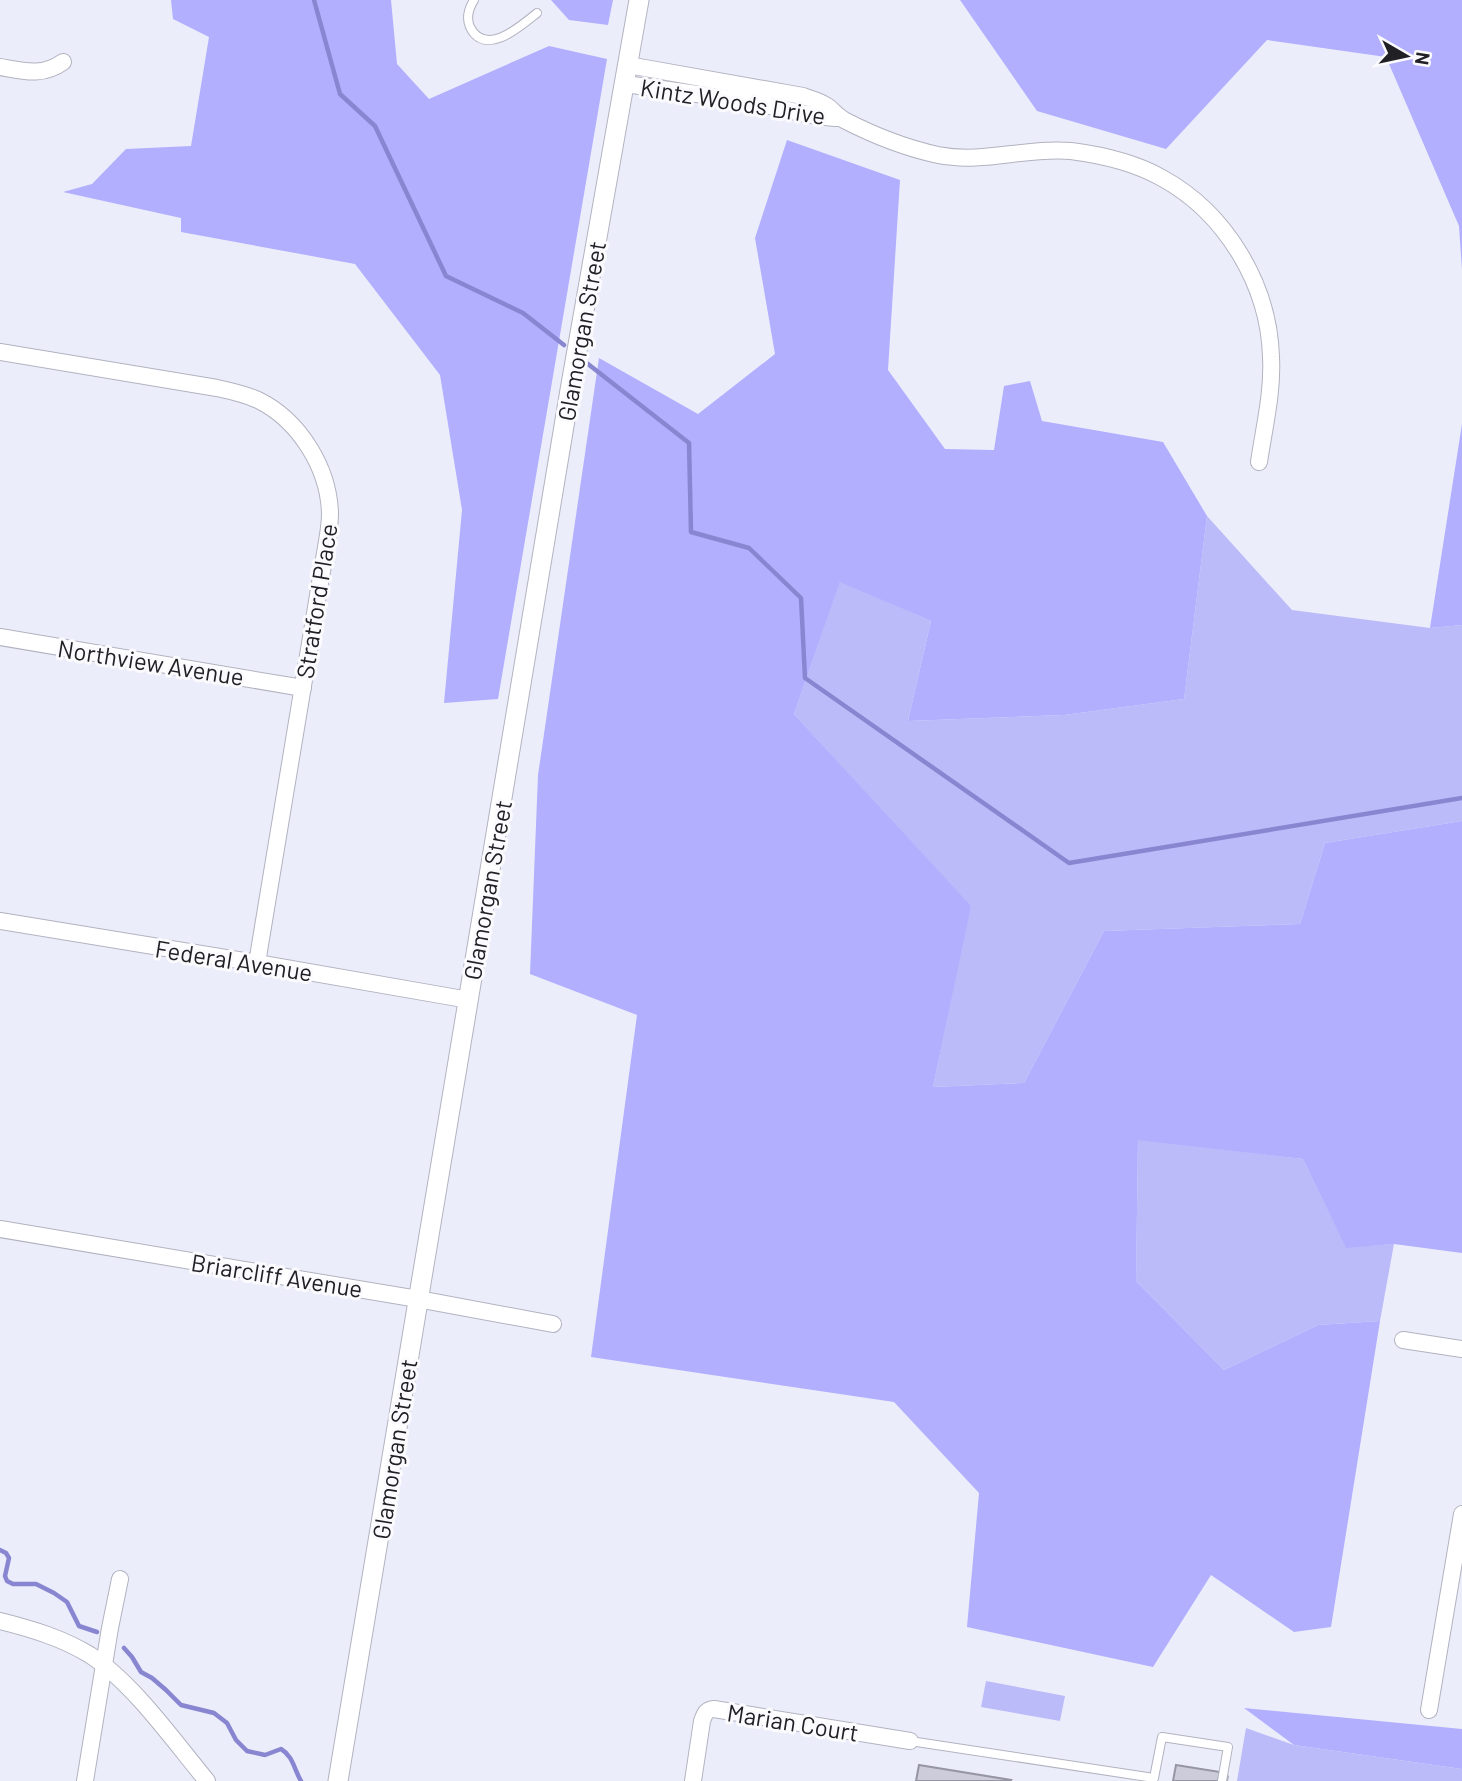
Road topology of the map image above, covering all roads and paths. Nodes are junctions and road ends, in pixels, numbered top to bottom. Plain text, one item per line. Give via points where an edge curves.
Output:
1 (474, 0) edge
2 (639, 0) edge
3 (537, 13) dead end
4 (63, 62) dead end
5 (0, 67) edge
6 (627, 74) junction
7 (0, 352) edge
8 (1259, 462) dead end
9 (0, 637) edge
10 (303, 688) junction
11 (0, 921) edge
12 (257, 963) junction
13 (468, 1000) junction
14 (0, 1229) edge
15 (418, 1299) junction
16 (553, 1324) dead end
17 (1403, 1340) dead end
18 (1462, 1349) edge
19 (1462, 1514) edge
20 (120, 1579) dead end
21 (1455, 1603) edge
22 (0, 1621) edge
23 (105, 1667) junction
24 (1429, 1710) dead end
25 (910, 1741) joint
26 (85, 1781) edge
27 (207, 1781) edge
28 (338, 1781) edge
29 (692, 1781) edge
30 (1222, 1781) edge

1 - 3 lane via 467,21 477,37 487,40 516,30
2 - 6 street, Glamorgan Street
4 - 5 street via 43,72
6 - 8 street, Kintz Woods Drive via 740,93 812,99 841,118 905,145 951,156 1069,151 1102,156 1161,177 1188,195 1220,227 1257,287 1269,332 1271,368
6 - 13 street, Glamorgan Street
7 - 10 street, Stratford Place via 240,393 261,401 296,429 320,468 330,512
9 - 10 street, Northview Avenue
10 - 12 street, Stratford Place
11 - 12 street, Federal Avenue
12 - 13 street, Federal Avenue
13 - 15 street, Glamorgan Street
14 - 15 street, Briarcliff Avenue
15 - 16 street, Briarcliff Avenue
15 - 28 street, Glamorgan Street
17 - 18 street
19 - 21 street
20 - 23 street
21 - 24 street
22 - 23 street via 69,1643
23 - 26 street
23 - 27 street via 144,1705
25 - 29 street, Marian Court via 708,1710
25 - 30 lane via 1154,1778 1162,1737 1228,1747

